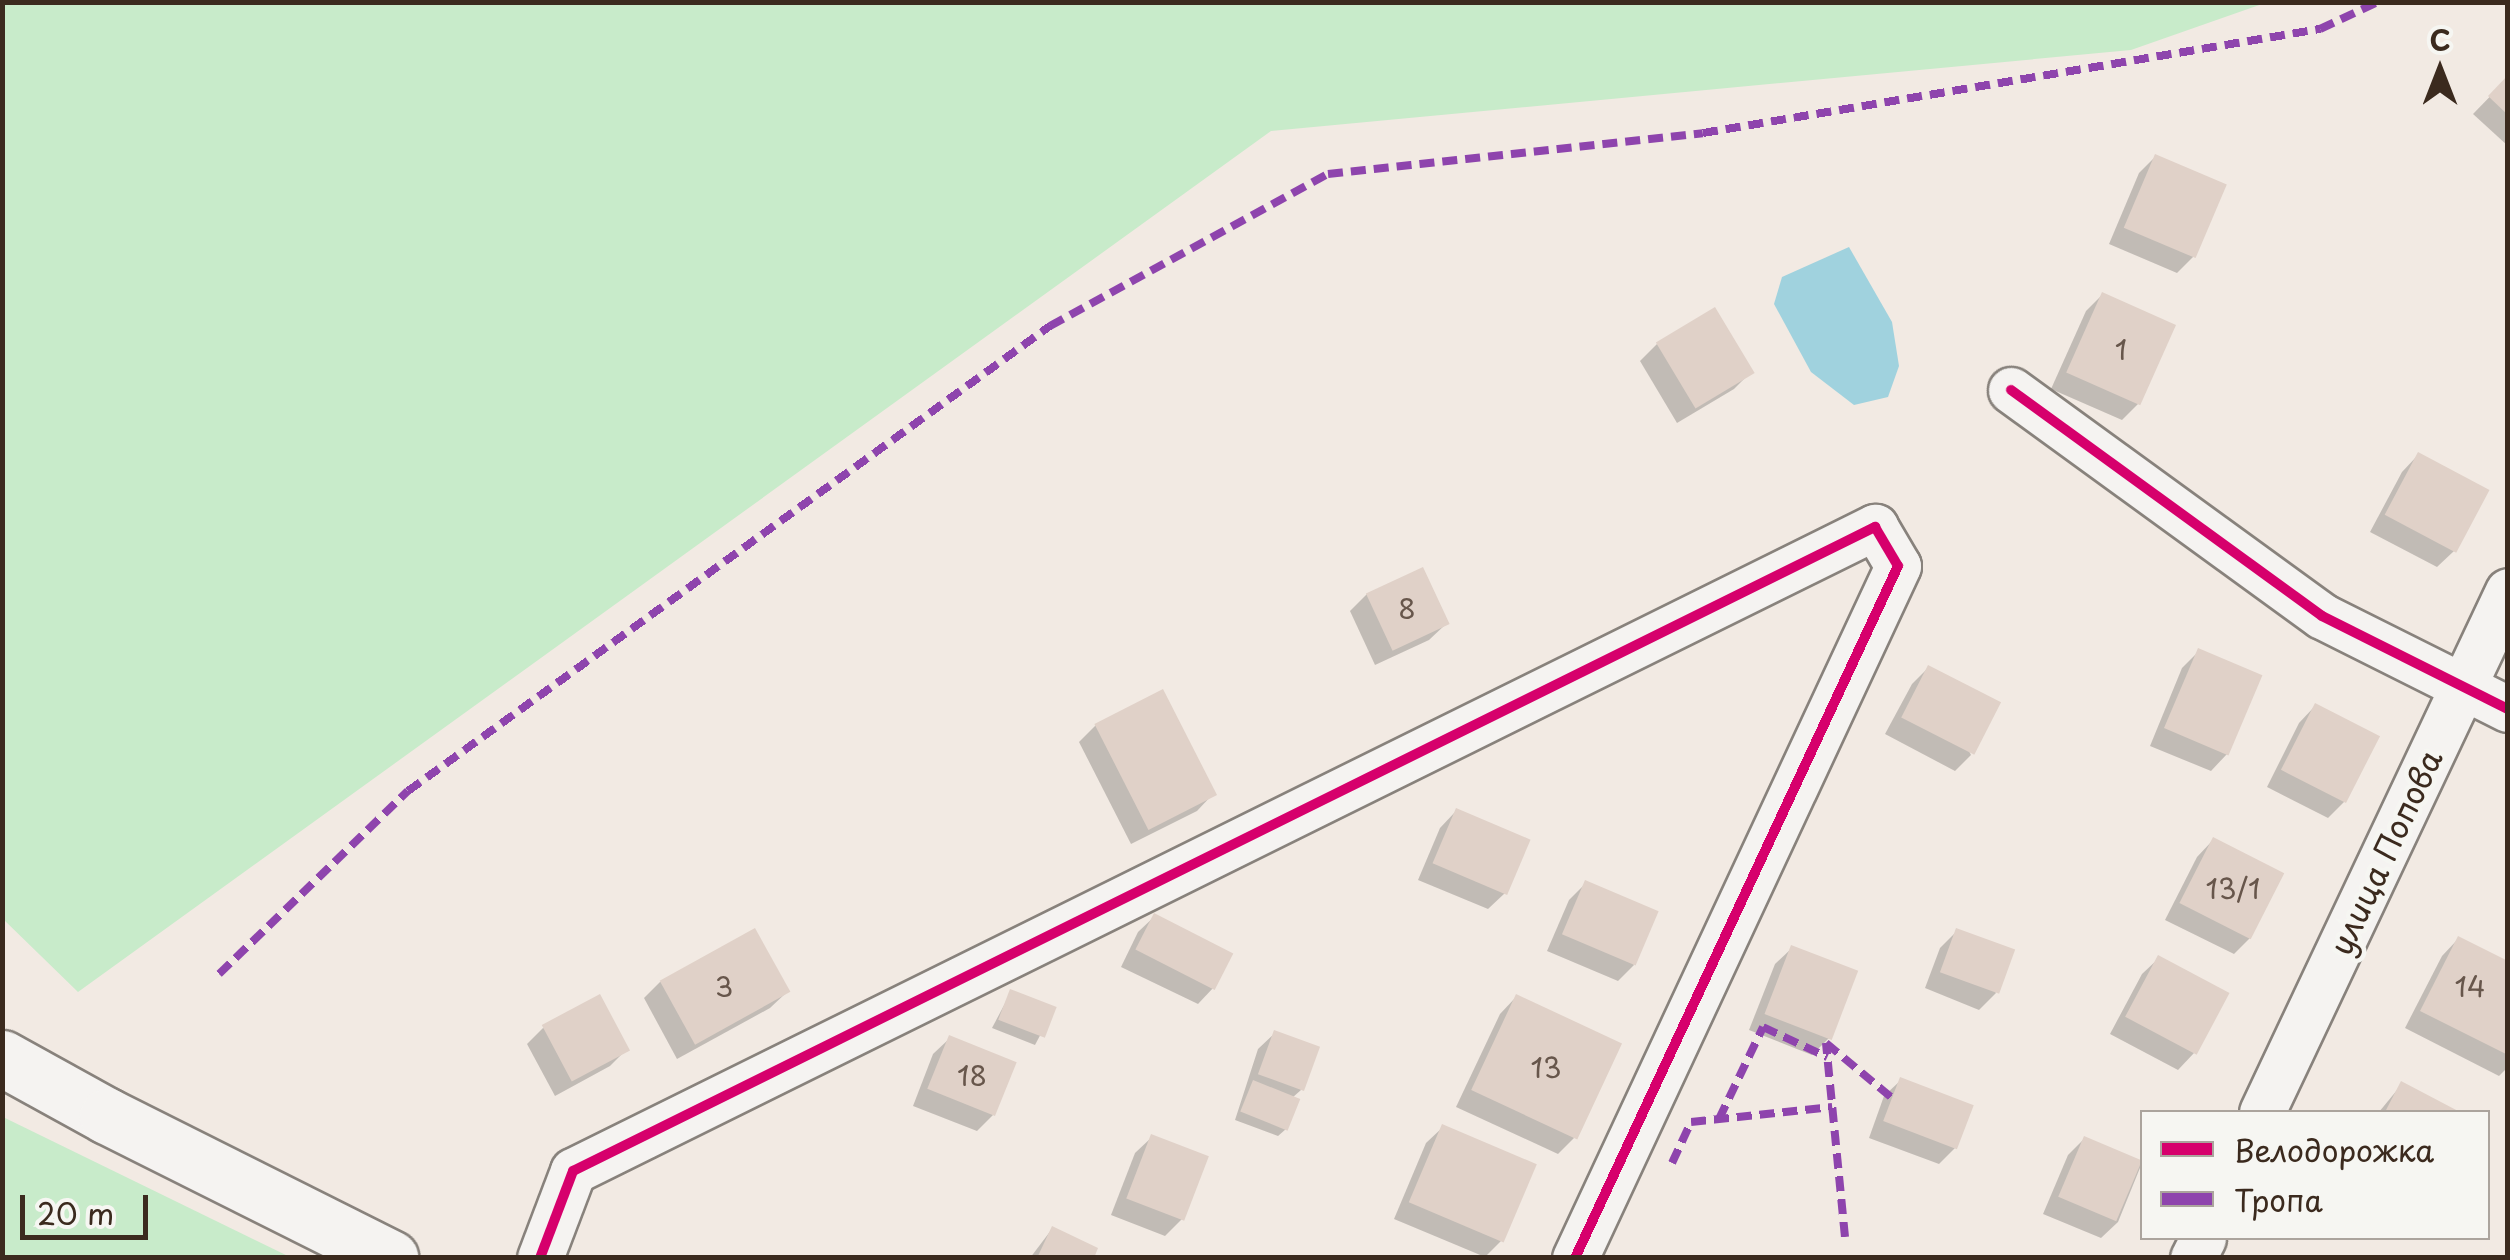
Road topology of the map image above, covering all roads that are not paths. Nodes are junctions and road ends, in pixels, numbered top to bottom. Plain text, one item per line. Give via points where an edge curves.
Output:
1 (2012, 390) dead end
2 (2508, 591) edge
3 (2462, 688) junction
4 (2508, 709) edge
5 (2, 1058) edge
6 (2263, 1110) edge
7 (390, 1258) edge
8 (540, 1258) edge
9 (1575, 1258) edge

1 - 3 street via 2322,616
2 - 3 street, улица Попова
3 - 4 street
3 - 6 street, улица Попова
5 - 7 street
8 - 9 street via 573,1171 1875,527 1898,566

